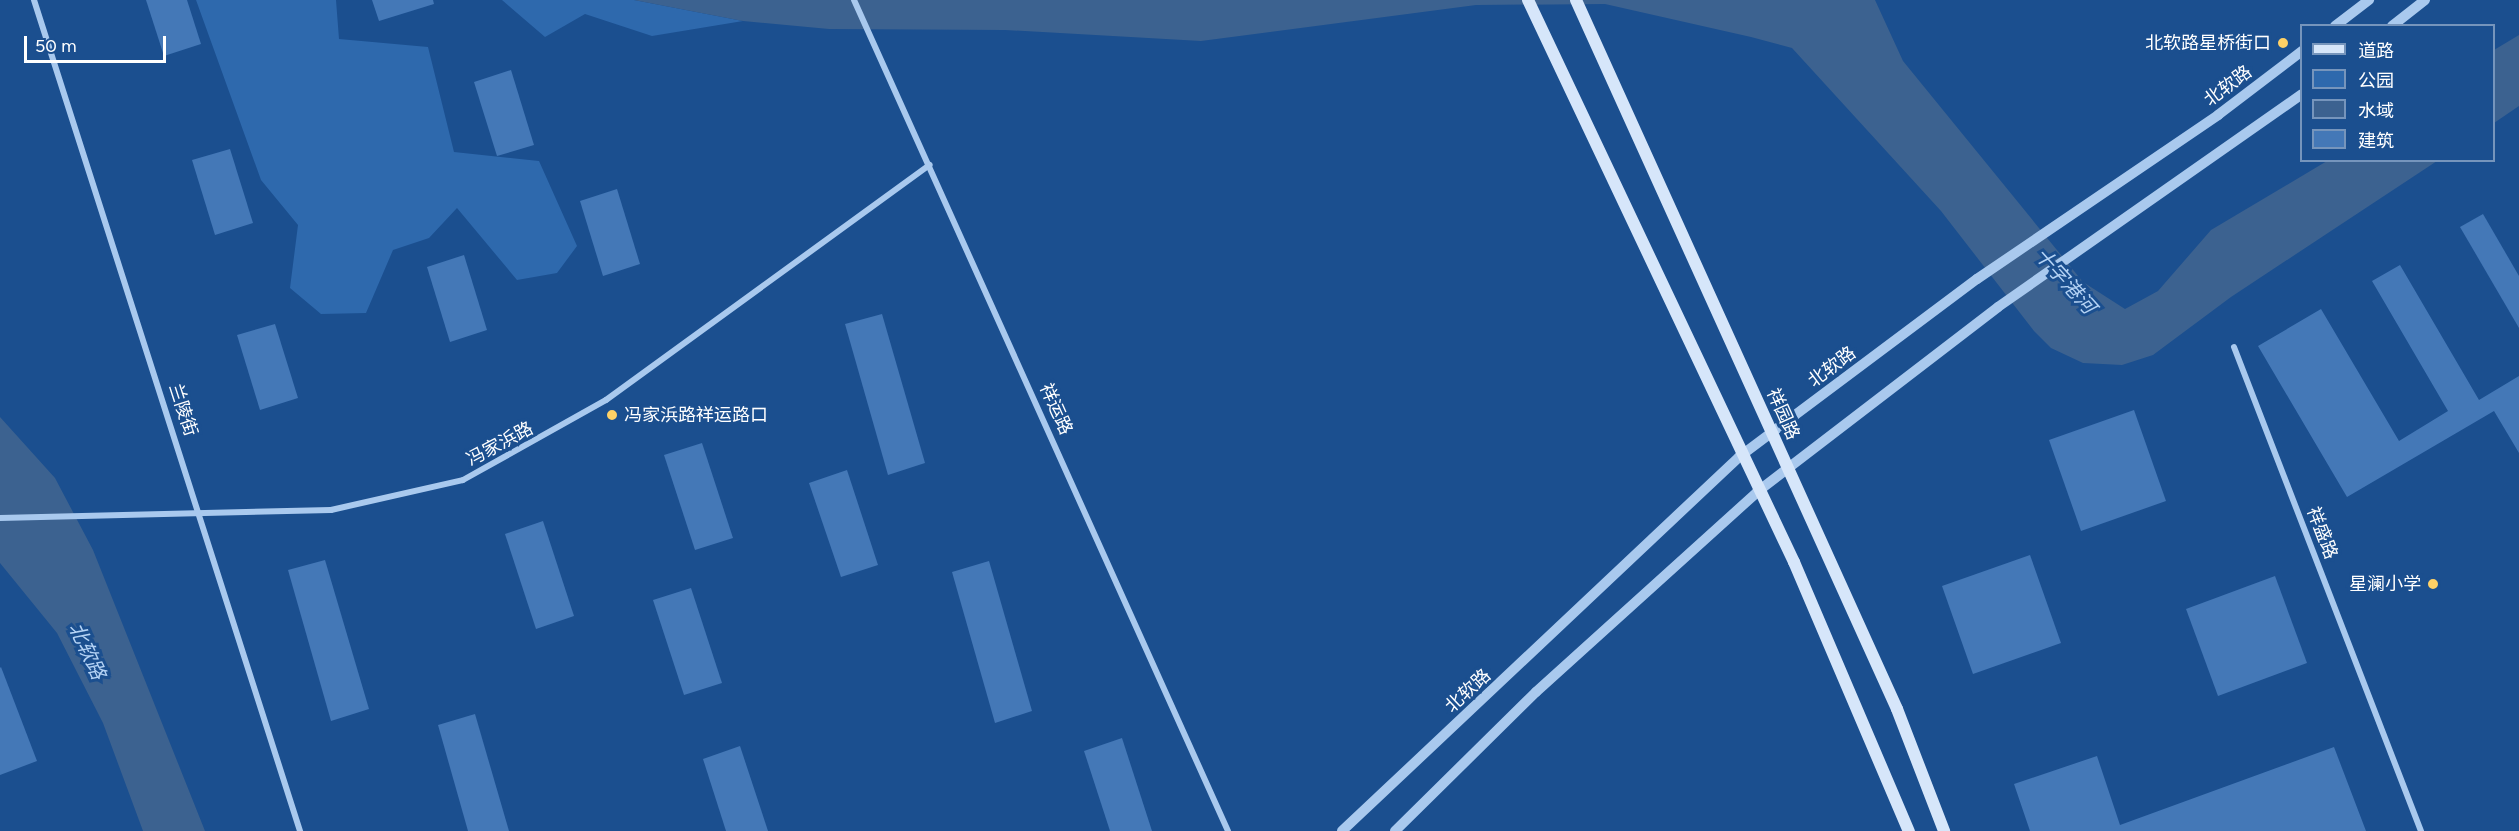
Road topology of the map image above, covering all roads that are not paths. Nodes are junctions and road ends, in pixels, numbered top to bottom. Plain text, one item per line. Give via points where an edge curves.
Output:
1 (34, 0) edge
2 (854, 0) edge
3 (1528, 0) edge
4 (1576, 0) edge
5 (2369, 0) edge
6 (2426, 0) edge
7 (2339, 24) edge
8 (2395, 24) edge
9 (2300, 52) edge
10 (2300, 95) edge
11 (930, 165) junction
12 (2234, 347) dead end
13 (1772, 433) junction
14 (1739, 457) junction
15 (1788, 468) junction
16 (1757, 492) junction
17 (201, 513) junction
18 (0, 518) edge
19 (300, 831) edge
20 (1228, 831) edge
21 (1342, 831) edge
22 (1395, 831) edge
23 (1909, 831) edge
24 (1944, 831) edge
25 (2421, 831) edge

1 - 17 street, 兰陵街
2 - 11 street, 祥运路
3 - 14 main road
4 - 13 main road, 祥园路
5 - 7 street
6 - 8 street
9 - 13 street, 北软路 via 1977,279
10 - 15 street via 1998,307
11 - 17 street, 冯家浜路 via 606,400 463,480 331,510
11 - 20 street, 祥运路
12 - 25 street, 祥盛路
13 - 14 street, 北软路
13 - 15 main road, 祥园路
14 - 16 main road
14 - 21 street, 北软路
15 - 16 street
15 - 24 main road, 祥园路 via 1897,709
16 - 22 street via 1536,692
16 - 23 main road via 1794,562
17 - 18 street, 冯家浜路
17 - 19 street, 兰陵街

